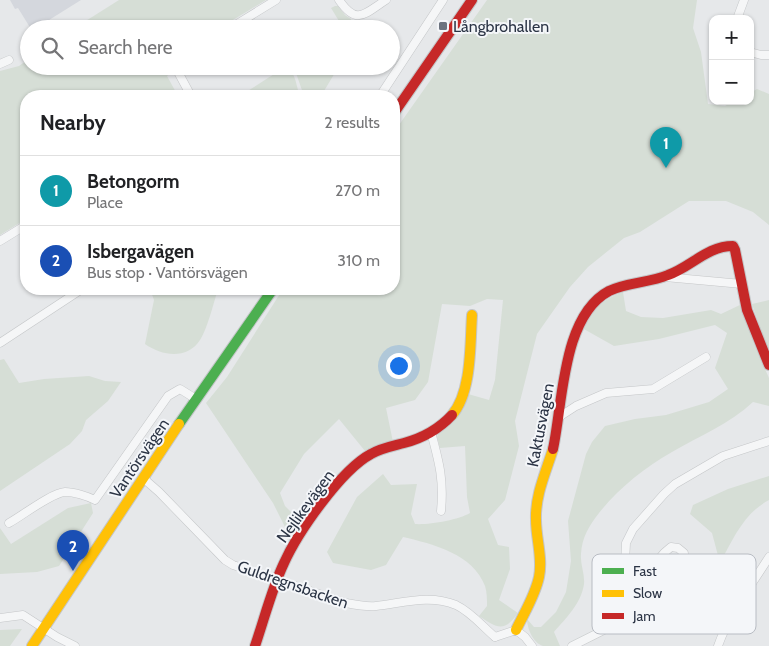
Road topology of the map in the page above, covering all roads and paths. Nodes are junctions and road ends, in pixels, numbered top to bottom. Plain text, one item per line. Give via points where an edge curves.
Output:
1 (276, 0) edge
2 (339, 0) edge
3 (386, 0) edge
4 (443, 0) edge
5 (744, 0) edge
6 (468, 1) edge
7 (738, 15) edge
8 (244, 20) edge
9 (754, 53) edge
10 (769, 55) edge
11 (9, 60) dead end
12 (0, 64) edge
13 (400, 66) edge
14 (180, 75) edge
15 (394, 75) edge
16 (188, 90) edge
17 (384, 90) edge
18 (400, 104) edge
19 (20, 229) edge
20 (0, 242) edge
21 (665, 277) junction
22 (742, 284) junction
23 (73, 295) edge
24 (269, 295) edge
25 (472, 315) dead end
26 (0, 343) edge
27 (706, 357) dead end
28 (769, 365) edge
29 (196, 399) junction
30 (559, 417) junction
31 (432, 432) junction
32 (769, 441) edge
33 (143, 478) junction
34 (441, 511) dead end
35 (9, 523) dead end
36 (626, 554) edge
37 (663, 554) edge
38 (684, 554) edge
39 (769, 557) edge
40 (756, 577) edge
41 (279, 579) junction
42 (0, 618) edge
43 (44, 628) junction
44 (516, 630) junction
45 (596, 634) edge
46 (722, 634) edge
47 (495, 637) junction
48 (32, 646) edge
49 (75, 646) edge
50 (255, 646) edge
51 (493, 646) edge
52 (532, 646) edge
53 (572, 646) edge
54 (718, 646) edge

1 - 8 street
2 - 3 street via 347,12 362,16
4 - 13 street
5 - 7 street
6 - 18 street
9 - 10 street
11 - 12 street
14 - 16 street
15 - 17 street
19 - 20 street
21 - 22 street, Kaktusvägen
21 - 22 street, Kaktusvägen via 717,247 727,245 735,250
21 - 30 street, Kaktusvägen via 619,286 601,296 583,316 570,352
22 - 28 street via 747,310
23 - 26 street
24 - 29 street, Vantörsvägen
25 - 31 street, Nejlikevägen via 465,390 460,404 449,418
27 - 30 street via 653,389 606,393
29 - 33 street, Vantörsvägen
29 - 35 street via 180,389 168,396 96,500 65,492
30 - 44 street, Kaktusvägen via 536,510 539,577
31 - 34 street via 442,470
31 - 41 street, Nejlikevägen via 371,454 354,465 289,552
32 - 36 street via 723,456 675,484 633,529 626,543
33 - 41 street, Guldregnsbacken via 225,560
33 - 43 street, Vantörsvägen
37 - 38 street via 671,547
39 - 40 street
41 - 47 street, Guldregnsbacken via 360,606 429,599 445,602 470,614
41 - 50 street, Nejlikevägen
42 - 43 street via 23,615
43 - 48 street, Vantörsvägen
43 - 49 street
44 - 47 street
44 - 52 street
45 - 53 street
46 - 54 street
47 - 51 street

